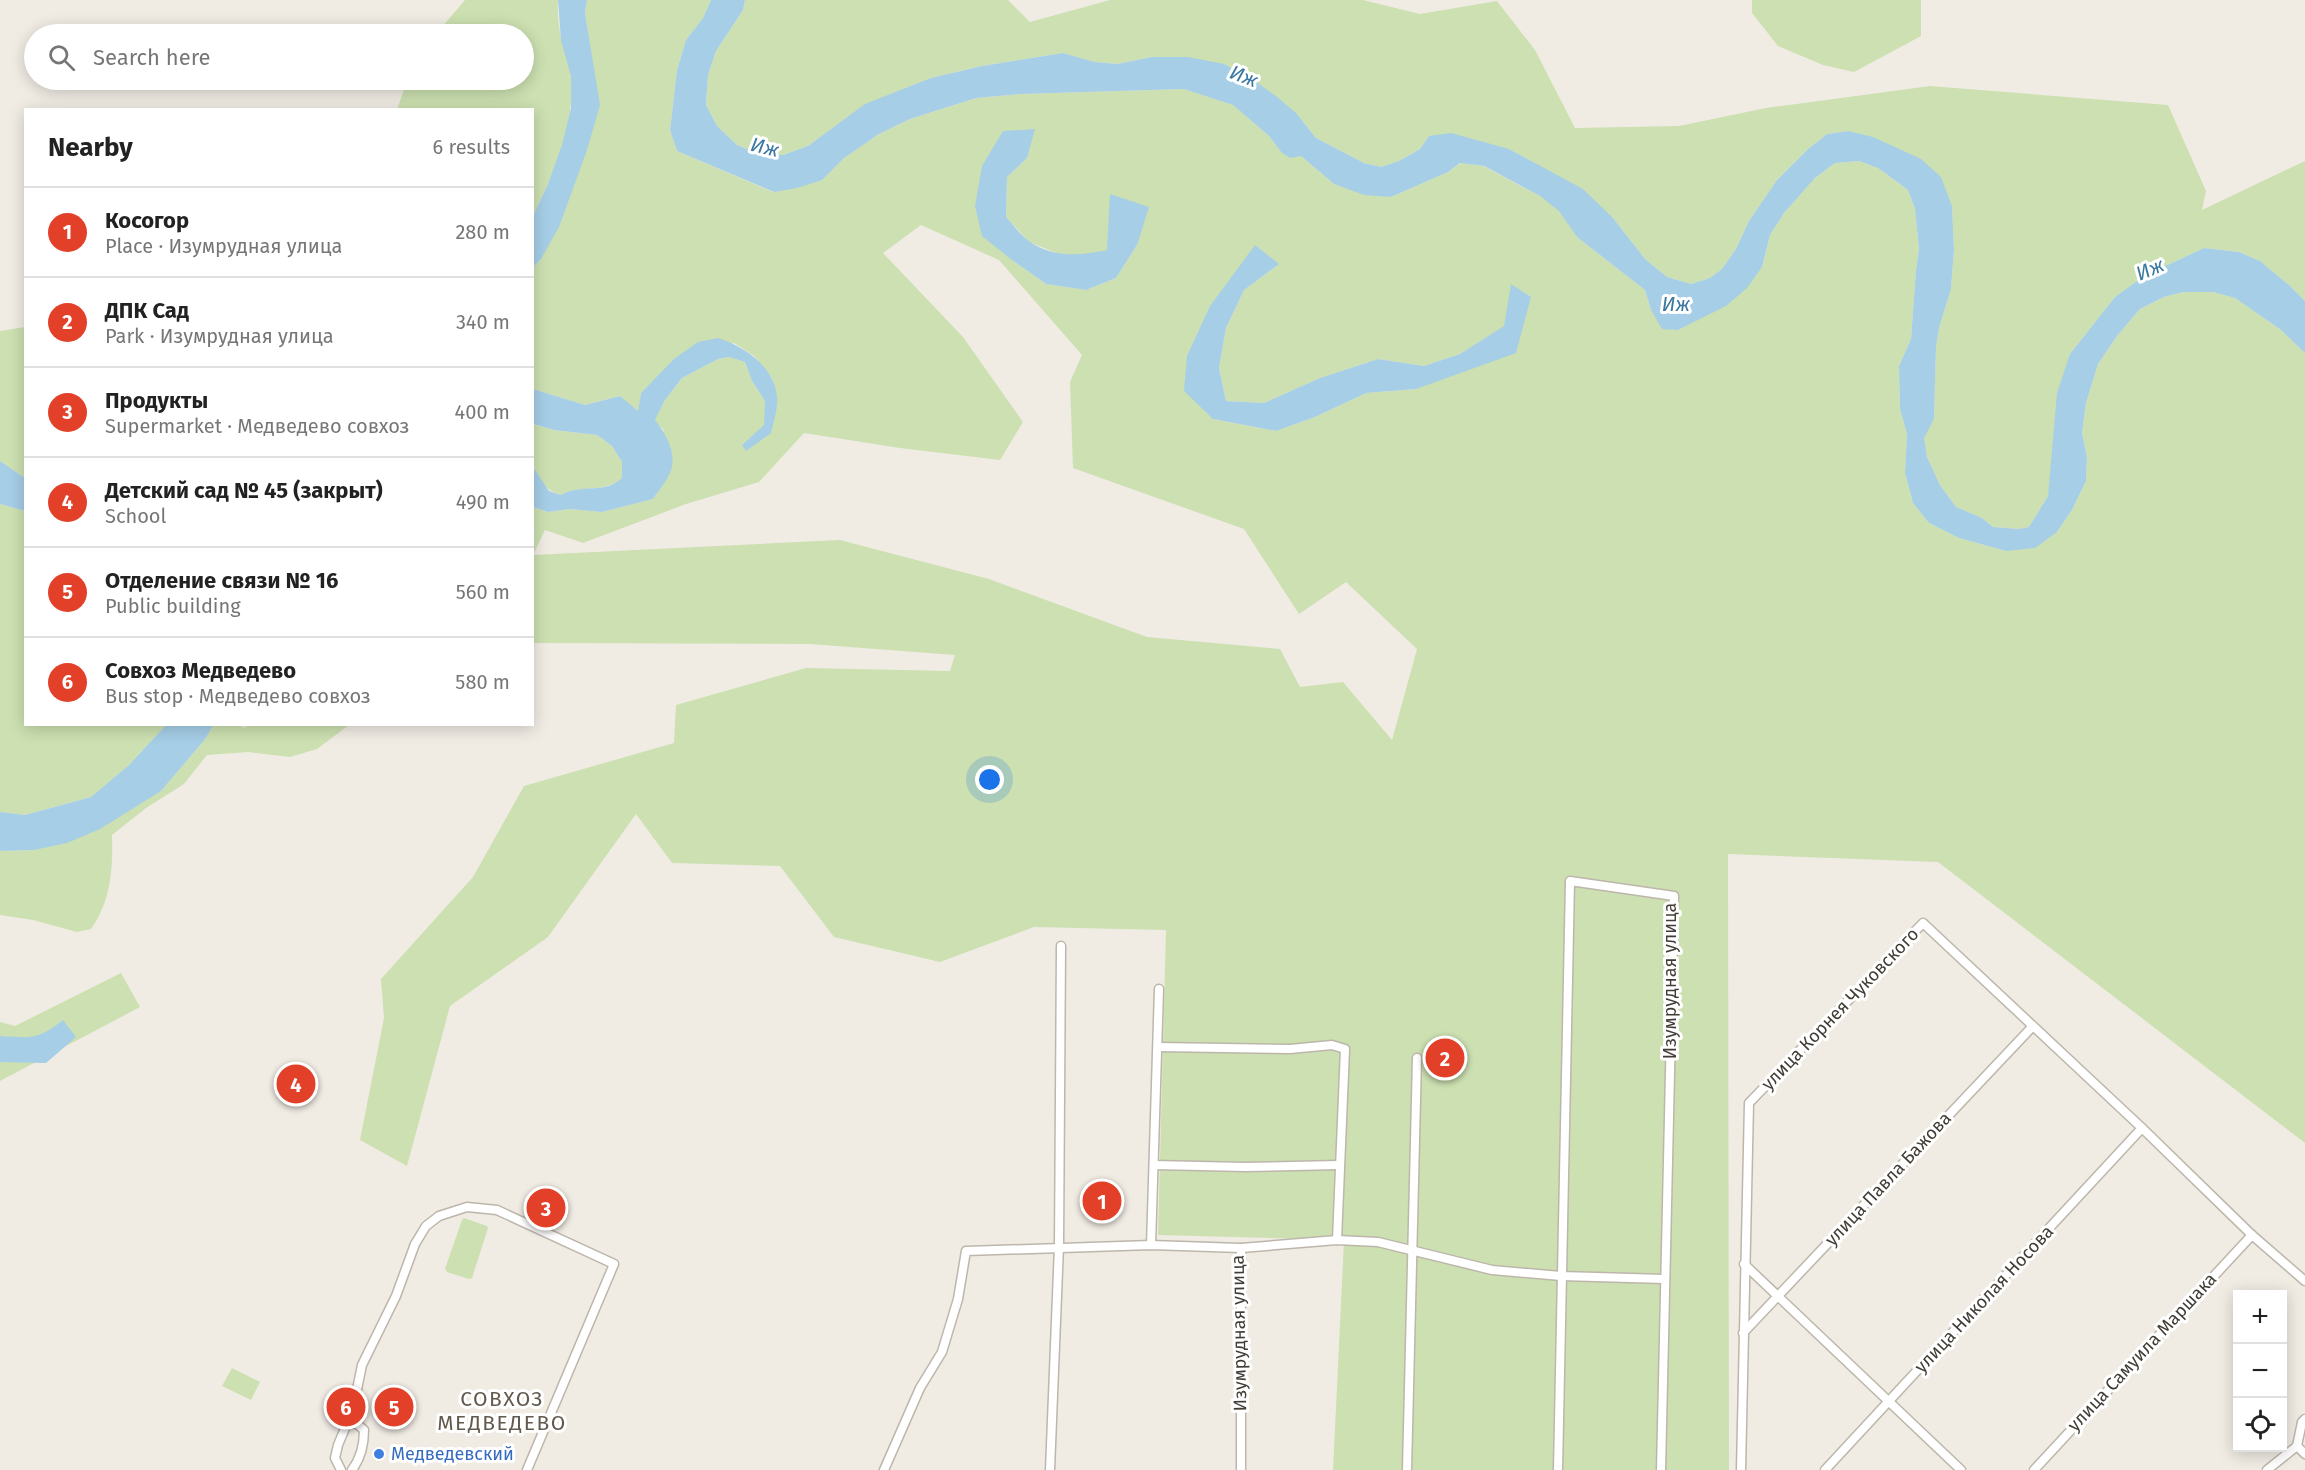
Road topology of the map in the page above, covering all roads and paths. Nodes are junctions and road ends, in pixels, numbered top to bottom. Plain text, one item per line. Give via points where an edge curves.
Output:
1 (1061, 946) dead end
2 (1159, 989) dead end
3 (2033, 1026) junction
4 (1158, 1047) junction
5 (1417, 1058) dead end
6 (2142, 1128) junction
7 (1154, 1165) junction
8 (1339, 1165) junction
9 (2252, 1235) junction
10 (1337, 1240) junction
11 (1151, 1245) junction
12 (1059, 1246) junction
13 (1241, 1248) junction
14 (1411, 1251) junction
15 (1744, 1264) junction
16 (1561, 1276) junction
17 (1665, 1279) junction
18 (2305, 1281) edge
19 (1778, 1296) junction
20 (1743, 1333) junction
21 (1889, 1401) junction
22 (2305, 1419) edge
23 (347, 1423) junction
24 (2296, 1446) junction
25 (2305, 1454) edge
26 (340, 1470) edge
27 (352, 1470) edge
28 (527, 1470) edge
29 (884, 1470) edge
30 (1050, 1470) edge
31 (1241, 1470) edge
32 (1407, 1470) edge
33 (1558, 1470) edge
34 (1661, 1470) edge
35 (1741, 1470) edge
36 (1825, 1470) edge
37 (1961, 1470) edge
38 (2034, 1470) edge
39 (2266, 1470) edge

1 - 12 street
2 - 4 street
3 - 6 street, улица Корнея Чуковского
3 - 15 street, улица Корнея Чуковского via 1923,923 1749,1103
3 - 19 street, улица Павла Бажова
4 - 7 street
4 - 8 street via 1290,1049 1332,1045 1345,1049
5 - 14 street
6 - 9 street, улица Корнея Чуковского
6 - 21 street, улица Николая Носова
7 - 8 street
7 - 11 street
8 - 10 street
9 - 18 street, улица Корнея Чуковского
9 - 38 street, улица Самуила Маршака
10 - 13 street
10 - 14 street via 1378,1242
11 - 12 street, Изумрудная улица
11 - 13 street, Изумрудная улица
12 - 29 street, Изумрудная улица via 966,1251 958,1299 942,1352 920,1389
12 - 30 street
13 - 31 street, Изумрудная улица
14 - 16 street via 1492,1270
14 - 32 street
15 - 19 street
15 - 20 street, улица Корнея Чуковского
16 - 17 street
16 - 17 street, Изумрудная улица via 1570,881 1674,896
16 - 33 street, Изумрудная улица
17 - 34 street, Изумрудная улица
19 - 20 street, улица Павла Бажова
19 - 21 street
20 - 35 street, улица Корнея Чуковского
21 - 36 street, улица Николая Носова
21 - 37 street
22 - 24 street
23 - 26 street via 335,1458
23 - 27 street via 364,1430 359,1461
23 - 28 street via 362,1365 426,1226 439,1216 466,1207 497,1210 614,1264
24 - 25 street
24 - 39 street

